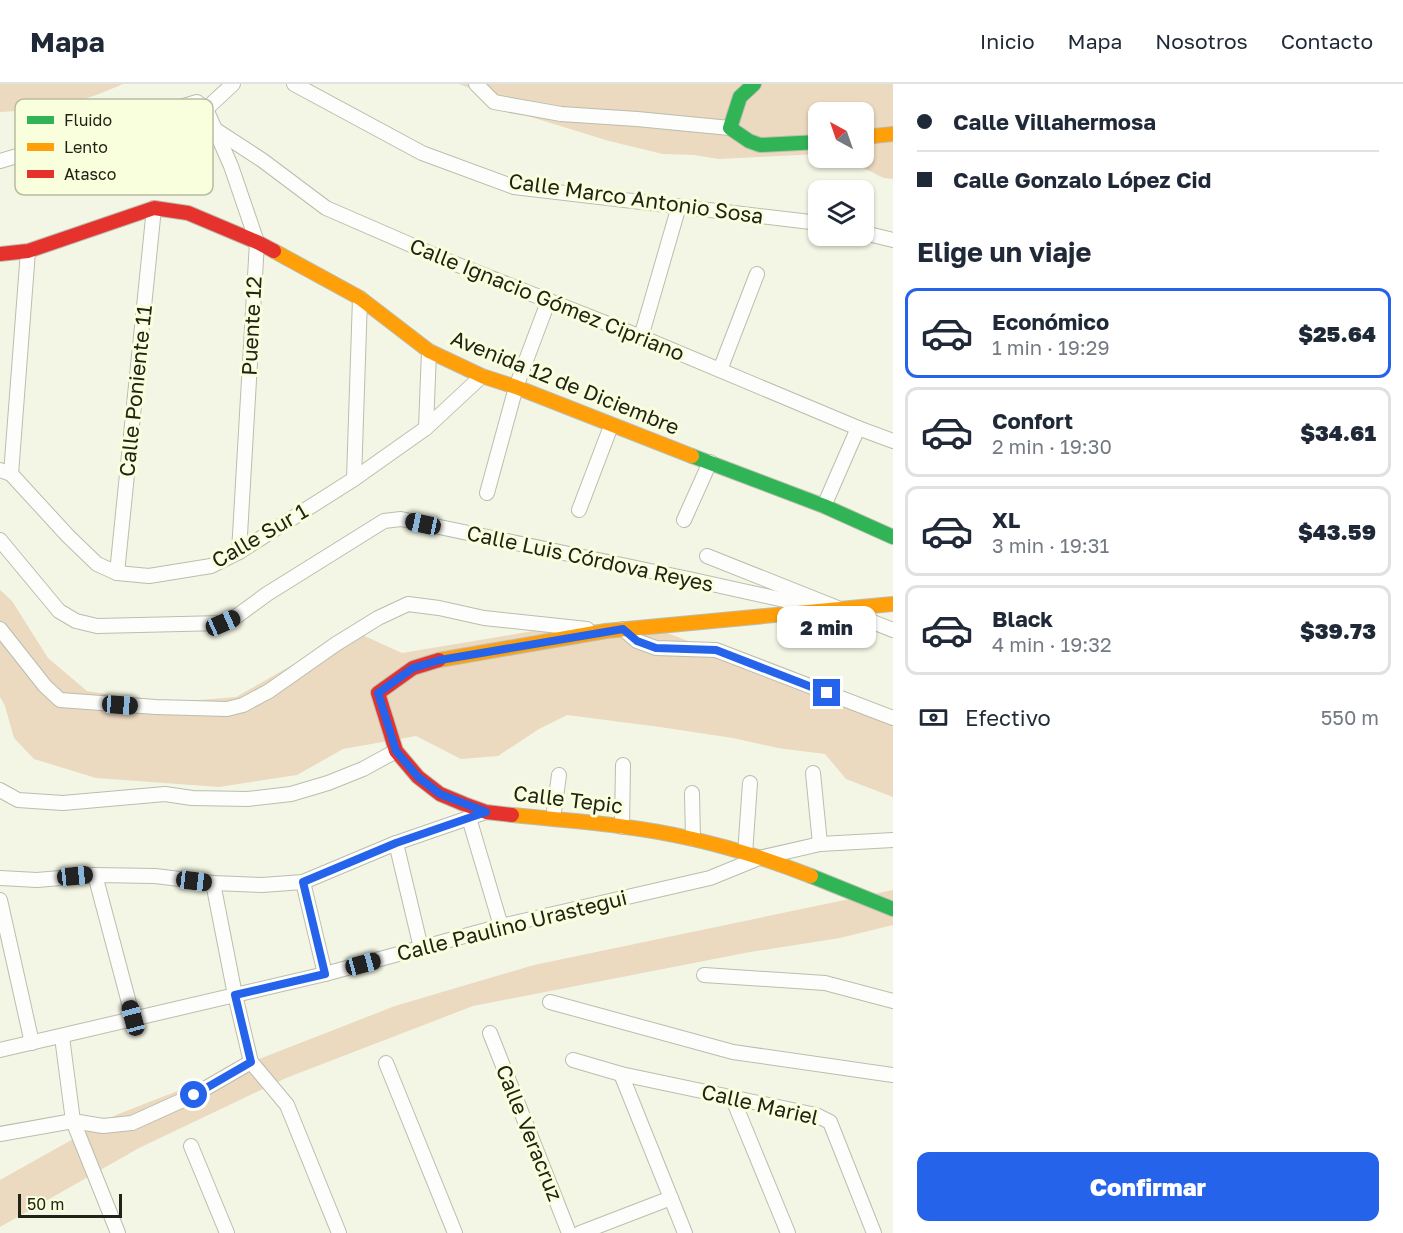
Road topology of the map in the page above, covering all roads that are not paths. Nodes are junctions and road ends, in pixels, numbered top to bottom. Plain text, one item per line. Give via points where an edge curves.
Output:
1 (233, 84) edge
2 (294, 84) edge
3 (476, 84) edge
4 (754, 84) edge
5 (213, 103) edge
6 (731, 122) junction
7 (213, 124) edge
8 (216, 130) junction
9 (893, 134) edge
10 (874, 136) edge
11 (808, 143) edge
12 (15, 157) edge
13 (0, 161) edge
14 (678, 206) junction
15 (154, 208) junction
16 (808, 222) edge
17 (874, 235) edge
18 (893, 240) edge
19 (257, 242) junction
20 (28, 251) junction
21 (0, 254) edge
22 (757, 274) dead end
23 (360, 298) junction
24 (548, 302) junction
25 (641, 337) junction
26 (429, 351) junction
27 (720, 370) junction
28 (482, 376) junction
29 (516, 387) junction
30 (611, 426) junction
31 (426, 428) junction
32 (858, 428) junction
33 (893, 441) edge
34 (710, 462) junction
35 (5, 472) edge
36 (354, 479) junction
37 (487, 492) dead end
38 (824, 506) junction
39 (579, 510) dead end
40 (684, 520) dead end
41 (893, 537) edge
42 (0, 540) edge
43 (239, 552) junction
44 (707, 556) dead end
45 (117, 573) junction
46 (893, 604) edge
47 (814, 605) junction
48 (838, 610) junction
49 (0, 629) edge
50 (623, 629) junction
51 (893, 630) edge
52 (606, 631) junction
53 (893, 718) edge
54 (394, 745) junction
55 (623, 765) dead end
56 (813, 773) dead end
57 (559, 775) dead end
58 (750, 783) dead end
59 (0, 791) edge
60 (692, 793) dead end
61 (486, 812) junction
62 (469, 818) junction
63 (553, 819) junction
64 (622, 827) junction
65 (693, 839) junction
66 (893, 840) edge
67 (396, 843) junction
68 (820, 844) junction
69 (745, 854) junction
70 (759, 858) junction
71 (95, 874) junction
72 (0, 878) edge
73 (303, 882) junction
74 (213, 884) junction
75 (0, 900) edge
76 (893, 909) edge
77 (501, 927) junction
78 (421, 948) junction
79 (325, 974) junction
80 (704, 975) dead end
81 (235, 995) junction
82 (893, 1001) edge
83 (550, 1002) dead end
84 (133, 1018) junction
85 (490, 1033) dead end
86 (62, 1037) junction
87 (32, 1043) junction
88 (0, 1050) edge
89 (573, 1059) dead end
90 (251, 1062) junction
91 (386, 1063) dead end
92 (621, 1074) junction
93 (893, 1075) edge
94 (732, 1097) junction
95 (73, 1121) junction
96 (0, 1134) edge
97 (191, 1146) dead end
98 (671, 1198) junction
99 (118, 1233) edge
100 (227, 1233) edge
101 (339, 1233) edge
102 (455, 1233) edge
103 (569, 1233) edge
104 (580, 1233) edge
105 (685, 1233) edge
106 (788, 1233) edge
107 (874, 1233) edge

1 - 5 street
2 - 14 street, Calle Marco Antonio Sosa via 422,153 514,187
3 - 6 street via 494,102 561,114
4 - 6 street via 738,100
6 - 11 street via 749,141 760,146
7 - 8 street, Puente 12
8 - 19 street, Puente 12
8 - 24 street, Calle Ignacio Gómez Cipriano via 326,208
9 - 10 street
12 - 13 street
14 - 16 street, Calle Marco Antonio Sosa
14 - 25 street
15 - 19 street, Avenida 12 de Diciembre via 188,213
15 - 20 street, Avenida 12 de Diciembre
15 - 45 street, Calle Poniente 11
17 - 18 street
19 - 23 street, Avenida 12 de Diciembre
19 - 43 street, Puente 12
20 - 21 street, Avenida 12 de Diciembre
20 - 35 street
22 - 27 street
23 - 26 street, Avenida 12 de Diciembre
23 - 36 street
24 - 25 street, Calle Ignacio Gómez Cipriano
24 - 29 street
25 - 27 street, Calle Ignacio Gómez Cipriano
26 - 28 street, Avenida 12 de Diciembre
26 - 31 street
27 - 32 street, Calle Ignacio Gómez Cipriano
28 - 29 street, Avenida 12 de Diciembre
28 - 31 street, Calle Sur 1
29 - 30 street, Avenida 12 de Diciembre
29 - 37 street
30 - 34 street, Avenida 12 de Diciembre
30 - 39 street
31 - 36 street, Calle Sur 1
32 - 33 street, Calle Ignacio Gómez Cipriano
32 - 38 street
34 - 38 street, Avenida 12 de Diciembre
34 - 40 street
35 - 45 street, Calle Sur 1 via 97,564
36 - 43 street, Calle Sur 1
38 - 41 street, Avenida 12 de Diciembre
42 - 47 street, Calle Luis Córdova Reyes via 59,611 76,621 97,626 223,623 384,521 400,519
43 - 45 street, Calle Sur 1 via 211,566 149,576
44 - 47 street
46 - 48 street
47 - 48 street
47 - 50 street
48 - 51 street
49 - 52 street via 60,700 226,709 243,705 362,628 408,604 484,618
50 - 52 street
50 - 53 street via 637,641 656,648 716,650
52 - 54 street via 413,668 378,693
54 - 59 street via 363,769 291,794 248,799 165,794 63,803 18,800
54 - 61 street via 418,777 440,794
55 - 64 street
56 - 68 street
57 - 63 street
58 - 69 street
60 - 65 street
61 - 62 street, Calle Tepic
61 - 63 street, Calle Tepic
62 - 67 street, Calle Tepic
62 - 77 street
63 - 64 street, Calle Tepic
64 - 65 street, Calle Tepic
65 - 69 street, Calle Tepic
66 - 68 street, Calle Paulino Urastegui
67 - 73 street, Calle Tepic
67 - 78 street
68 - 70 street, Calle Paulino Urastegui
69 - 70 street, Calle Tepic
70 - 76 street, Calle Tepic
70 - 77 street, Calle Paulino Urastegui via 710,878
71 - 72 street, Calle Tepic via 37,880
71 - 74 street, Calle Tepic
71 - 84 street
73 - 74 street, Calle Tepic
73 - 79 street
74 - 81 street
75 - 87 street
77 - 78 street, Calle Paulino Urastegui
78 - 79 street, Calle Paulino Urastegui
79 - 81 street, Calle Paulino Urastegui
80 - 82 street via 825,983
81 - 84 street, Calle Paulino Urastegui
81 - 90 street
83 - 93 street via 733,1052
84 - 86 street, Calle Paulino Urastegui
85 - 103 street, Calle Veracruz
86 - 87 street, Calle Paulino Urastegui
86 - 95 street
87 - 88 street, Calle Paulino Urastegui
89 - 92 street, Calle Mariel
90 - 95 street via 194,1095 132,1123 104,1126
90 - 101 street via 287,1105
91 - 102 street
92 - 94 street, Calle Mariel
92 - 98 street
94 - 106 street
94 - 107 street, Calle Mariel via 816,1115 830,1122
95 - 96 street
95 - 99 street
97 - 100 street
98 - 104 street
98 - 105 street

